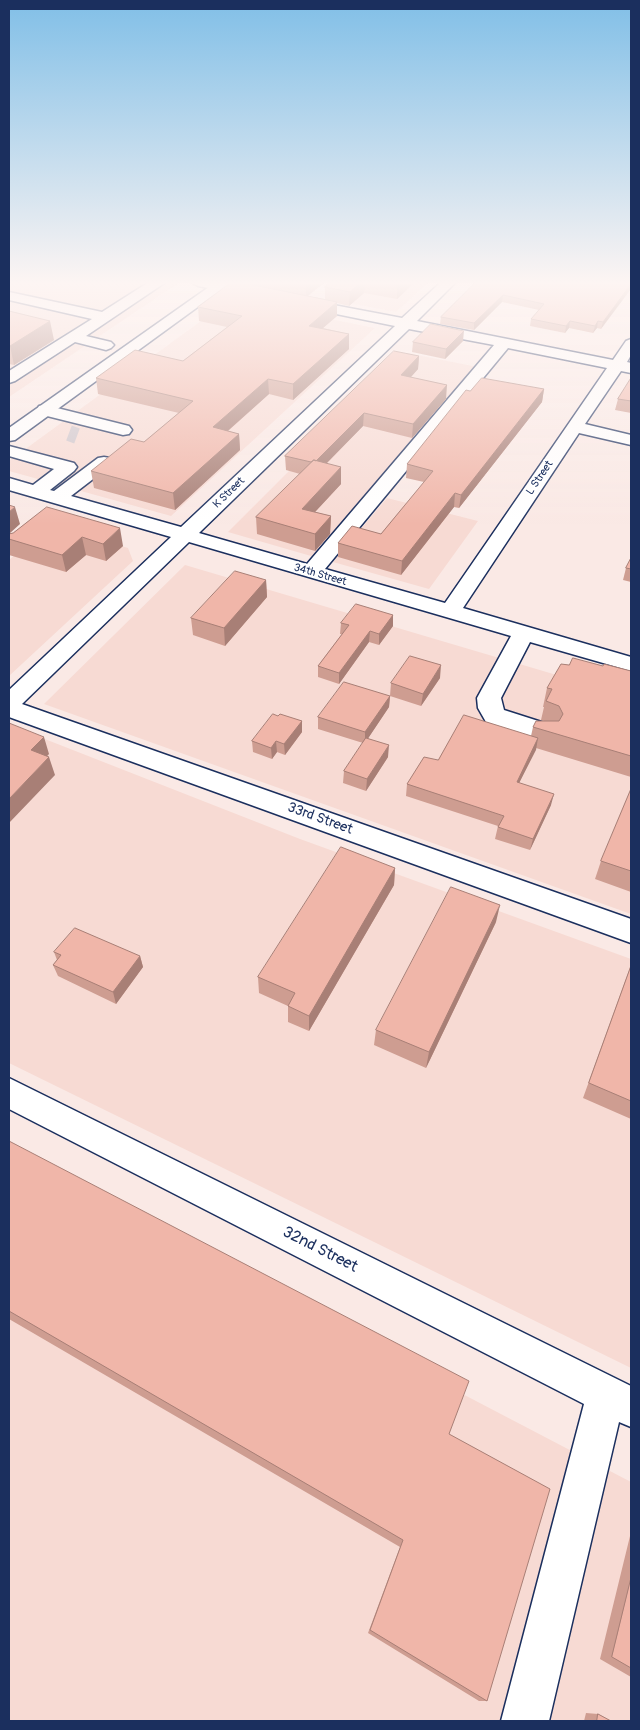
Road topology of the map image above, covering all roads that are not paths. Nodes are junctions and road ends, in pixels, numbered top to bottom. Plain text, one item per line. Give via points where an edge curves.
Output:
1 (30, 363) edge
2 (111, 363) edge
3 (365, 363) edge
4 (487, 363) edge
5 (603, 363) edge
6 (624, 367) edge
7 (9, 378) edge
8 (45, 410) junction
9 (579, 421) junction
10 (631, 425) edge
11 (68, 427) junction
12 (9, 436) edge
13 (631, 440) edge
14 (9, 451) edge
15 (110, 452) junction
16 (68, 467) junction
17 (9, 484) edge
18 (36, 492) junction
19 (58, 504) junction
20 (184, 536) junction
21 (311, 572) junction
22 (450, 612) junction
23 (524, 633) junction
24 (631, 664) edge
25 (9, 703) edge
26 (9, 708) edge
27 (545, 732) edge
28 (631, 931) edge
29 (9, 1093) edge
30 (619, 1401) edge
31 (526, 1721) edge

1 - 7 street
2 - 8 street
3 - 20 street, K Street
4 - 21 street
5 - 6 street
6 - 9 street, L Street
8 - 11 street
8 - 12 street
9 - 10 street
9 - 13 street
9 - 22 street, L Street
11 - 15 street
11 - 15 street
14 - 16 street
15 - 16 street
15 - 19 street
16 - 18 street
17 - 18 street, 34th Street
18 - 19 street, 34th Street
19 - 20 street, 34th Street
20 - 21 street, 34th Street
20 - 25 street, K Street
21 - 22 street, 34th Street
22 - 23 street, 34th Street
23 - 24 street, 34th Street
23 - 27 street via 488,704 495,716
26 - 28 street, 33rd Street
29 - 30 street, 32nd Street
30 - 31 street

